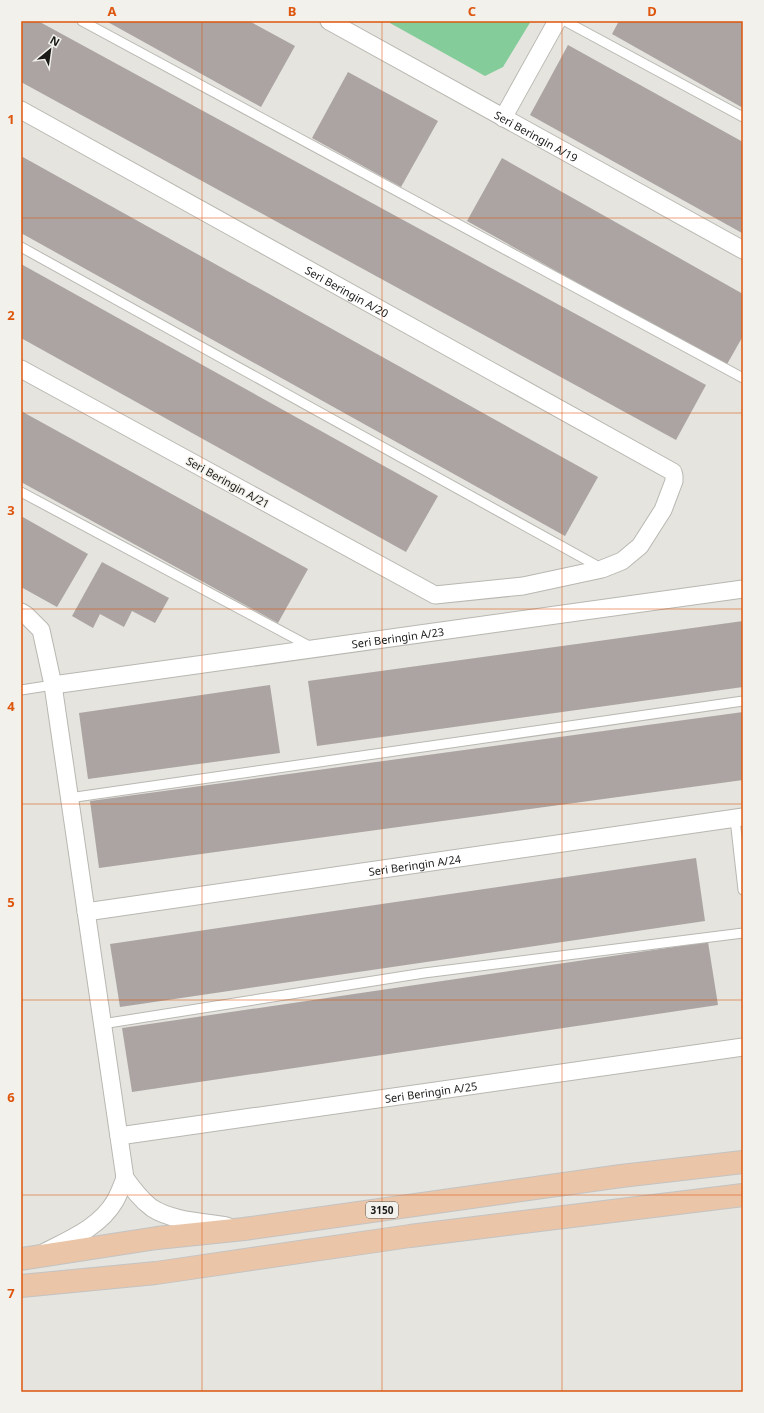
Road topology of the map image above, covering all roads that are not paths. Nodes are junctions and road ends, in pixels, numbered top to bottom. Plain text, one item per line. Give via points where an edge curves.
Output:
1 (82, 21) edge
2 (329, 21) edge
3 (557, 21) edge
4 (565, 21) edge
5 (356, 27) edge
6 (21, 110) edge
7 (743, 117) edge
8 (503, 118) junction
9 (21, 247) edge
10 (743, 250) edge
11 (21, 369) edge
12 (743, 378) edge
13 (21, 492) edge
14 (602, 569) junction
15 (743, 589) edge
16 (21, 612) edge
17 (314, 648) junction
18 (53, 685) junction
19 (21, 690) edge
20 (743, 701) edge
21 (69, 798) junction
22 (739, 818) edge
23 (743, 890) edge
24 (86, 912) junction
25 (743, 933) edge
26 (102, 1024) junction
27 (743, 1047) edge
28 (119, 1136) junction
29 (743, 1162) edge
30 (125, 1178) junction
31 (743, 1195) edge
32 (244, 1229) junction
33 (28, 1258) edge
34 (21, 1286) edge

1 - 12 lane
2 - 5 street, Seri Beringin A/19
3 - 8 street
4 - 7 lane
5 - 8 street, Seri Beringin A/19
6 - 14 street, Seri Beringin A/20 via 673,472 674,481 663,510 640,546 622,560
8 - 10 street, Seri Beringin A/19
9 - 14 lane
11 - 14 street, Seri Beringin A/21 via 435,594 523,586
13 - 17 lane
15 - 17 street, Seri Beringin A/23
16 - 18 street via 41,630
17 - 18 street, Seri Beringin A/23
18 - 19 lane
18 - 21 street
20 - 21 lane
21 - 24 street
22 - 23 lane
22 - 24 street, Seri Beringin A/24
24 - 26 street
25 - 26 lane via 424,973
26 - 28 street
27 - 28 street, Seri Beringin A/25
28 - 30 street
29 - 32 main road, 3150 via 621,1176
30 - 32 street via 136,1194 152,1208 171,1216
30 - 33 street via 116,1201 104,1217 88,1229
31 - 34 main road via 410,1236 156,1274
32 - 33 main road, 3150 via 157,1238

